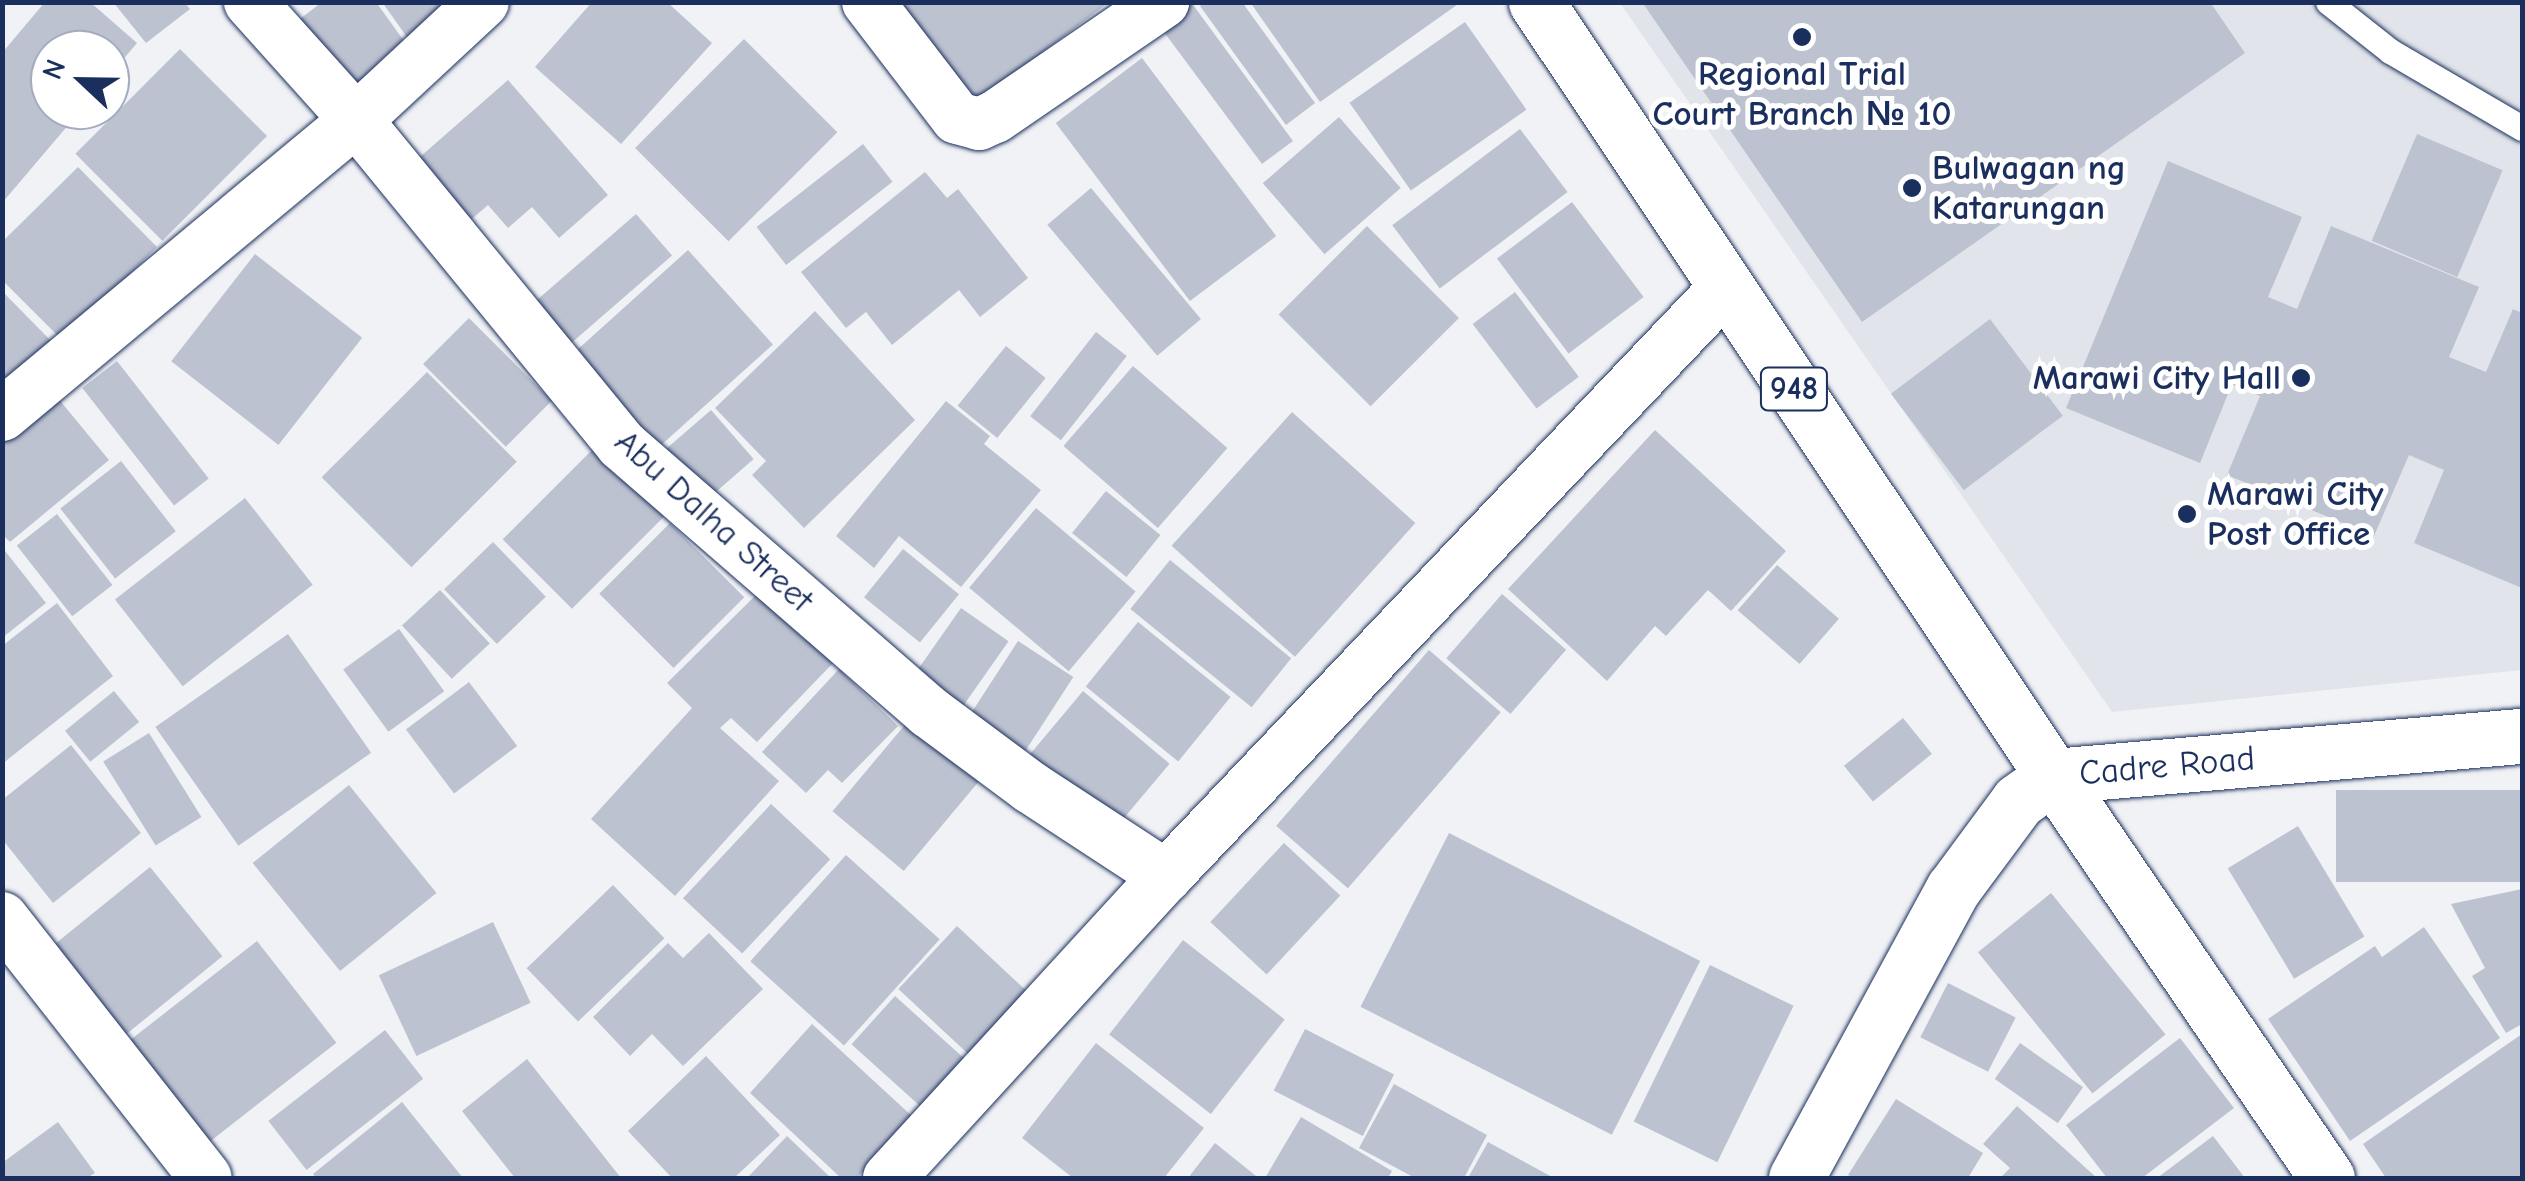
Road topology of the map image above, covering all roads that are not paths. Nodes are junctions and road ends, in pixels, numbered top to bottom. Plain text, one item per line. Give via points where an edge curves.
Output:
1 (250, 2) edge
2 (483, 2) edge
3 (868, 2) edge
4 (1163, 2) edge
5 (1536, 2) edge
6 (2328, 2) edge
7 (356, 120) junction
8 (2522, 128) edge
9 (1726, 287) junction
10 (2, 415) edge
11 (2522, 736) edge
12 (2053, 776) junction
13 (1166, 876) junction
14 (2, 918) edge
15 (206, 1178) edge
16 (889, 1178) edge
17 (1796, 1178) edge
18 (2328, 1178) edge

1 - 7 street, Abu Dalha Street
2 - 7 street
3 - 4 street via 956,118 979,124
5 - 9 main road, 948
6 - 8 lane via 2390,51
7 - 10 street
7 - 13 street, Abu Dalha Street via 622,445 929,712
9 - 12 main road, 948
9 - 13 street
11 - 12 main road, Cadre Road
12 - 17 main road, Cadre Road via 2018,801 1954,889
12 - 18 main road, 948
13 - 16 street
14 - 15 street

